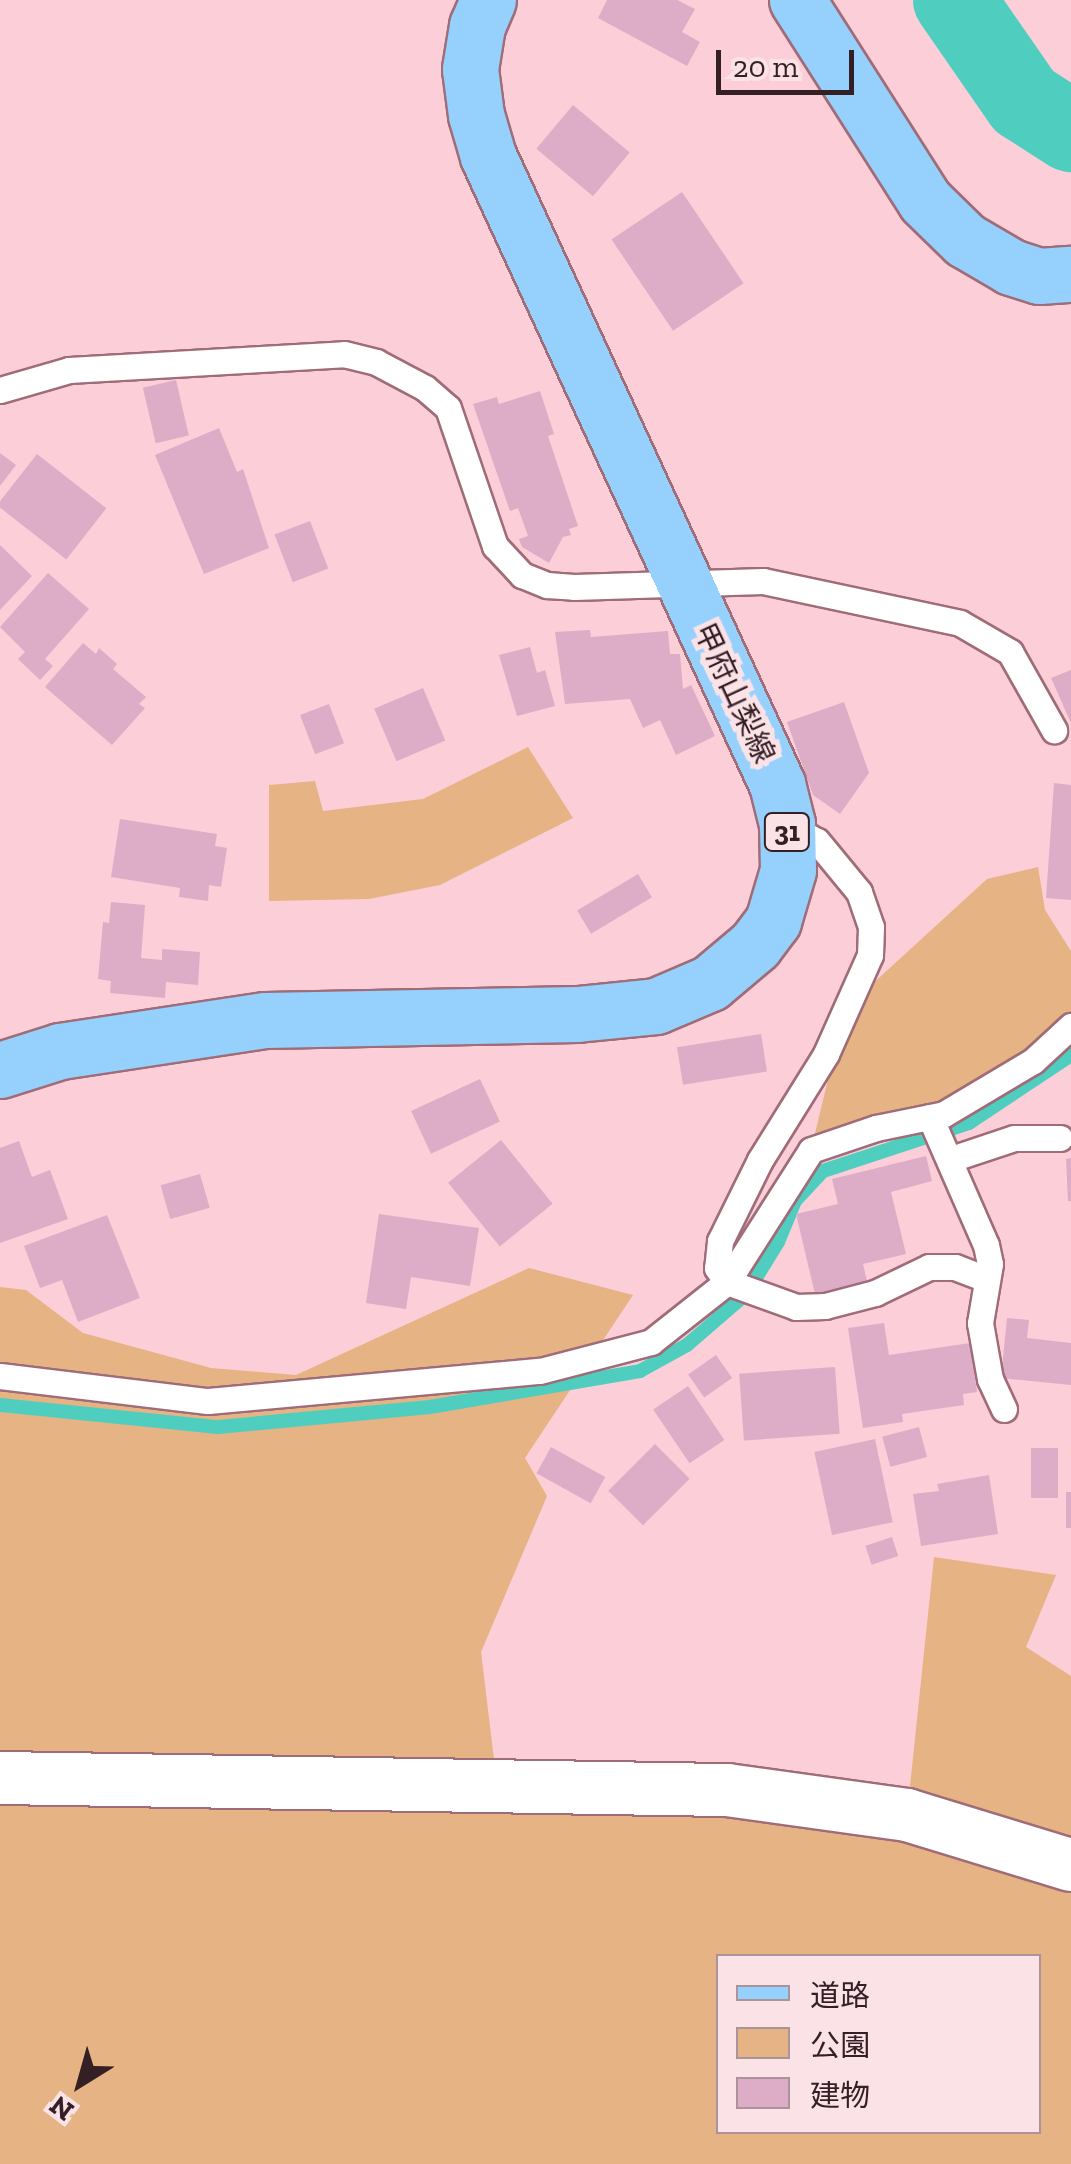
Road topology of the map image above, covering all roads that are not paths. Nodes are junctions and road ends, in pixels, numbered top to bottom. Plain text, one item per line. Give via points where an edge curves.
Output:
1 (488, 0) edge
2 (797, 0) edge
3 (1071, 274) edge
4 (0, 390) edge
5 (684, 585) junction
6 (1054, 730) dead end
7 (786, 824) junction
8 (1071, 1026) edge
9 (0, 1070) edge
10 (932, 1120) junction
11 (1060, 1138) dead end
12 (949, 1153) junction
13 (986, 1279) junction
14 (730, 1283) junction
15 (0, 1376) edge
16 (1004, 1408) dead end
17 (0, 1778) edge
18 (1071, 1866) edge

1 - 5 main road, 甲府山梨線 / 31 via 470,69 488,156
2 - 3 main road via 925,201 965,240 1011,268 1039,276
4 - 5 lane via 69,370 344,354 376,362 448,408 495,546 522,575 574,588
5 - 6 lane via 763,581 960,622 1010,652
5 - 7 main road, 甲府山梨線 / 31 via 777,784
7 - 9 main road, 甲府山梨線 / 31 via 788,870 773,921 732,966 671,1001 577,1014 265,1020 60,1051
7 - 14 lane via 817,841 859,892 871,927 870,954 826,1054 760,1160 720,1241 717,1268
8 - 10 lane via 1032,1061
10 - 12 lane
10 - 14 lane via 876,1128 811,1150
11 - 12 lane via 1014,1138
12 - 13 lane via 986,1245
13 - 14 lane via 956,1267 929,1267 875,1293 796,1308
13 - 16 lane via 980,1323 990,1379
14 - 15 lane via 652,1342 540,1371 208,1401
17 - 18 street via 727,1790 908,1815

